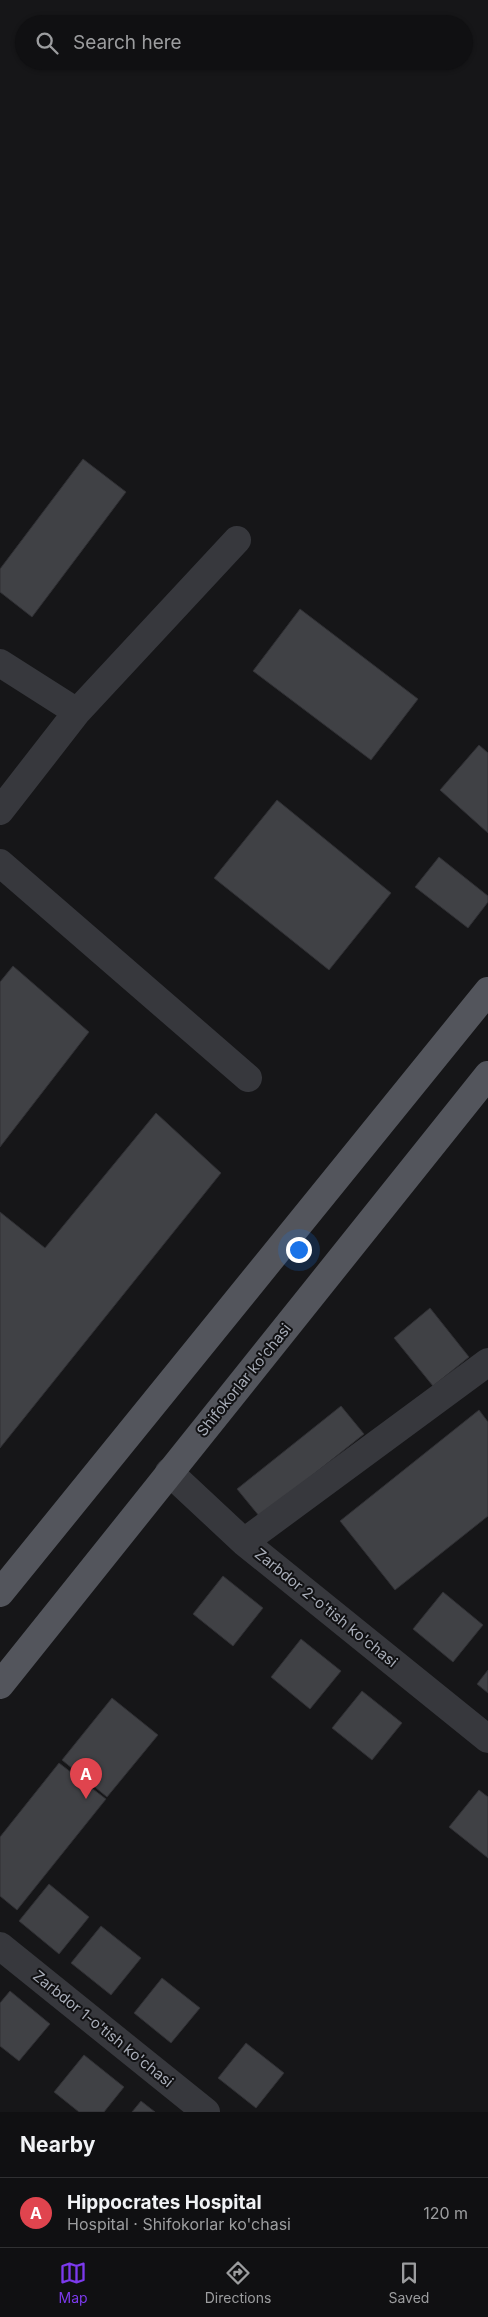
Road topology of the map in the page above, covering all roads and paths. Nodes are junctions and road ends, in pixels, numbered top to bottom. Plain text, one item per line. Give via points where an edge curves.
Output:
1 (237, 540) dead end
2 (0, 663) edge
3 (77, 712) junction
4 (0, 811) edge
5 (0, 863) edge
6 (488, 991) edge
7 (488, 1075) edge
8 (248, 1078) dead end
9 (488, 1362) edge
10 (170, 1472) junction
11 (244, 1542) junction
12 (0, 1593) edge
13 (0, 1685) edge
14 (488, 1739) edge
15 (0, 1946) edge
16 (206, 2112) edge

1 - 3 street
2 - 3 street
3 - 4 street
5 - 8 street
6 - 12 main road
7 - 10 main road, Shifokorlar ko'chasi
9 - 11 street
10 - 11 street, Zarbdor 2-o'tish ko'chasi
10 - 13 main road, Shifokorlar ko'chasi
11 - 14 street, Zarbdor 2-o'tish ko'chasi
15 - 16 street, Zarbdor 1-o'tish ko'chasi

